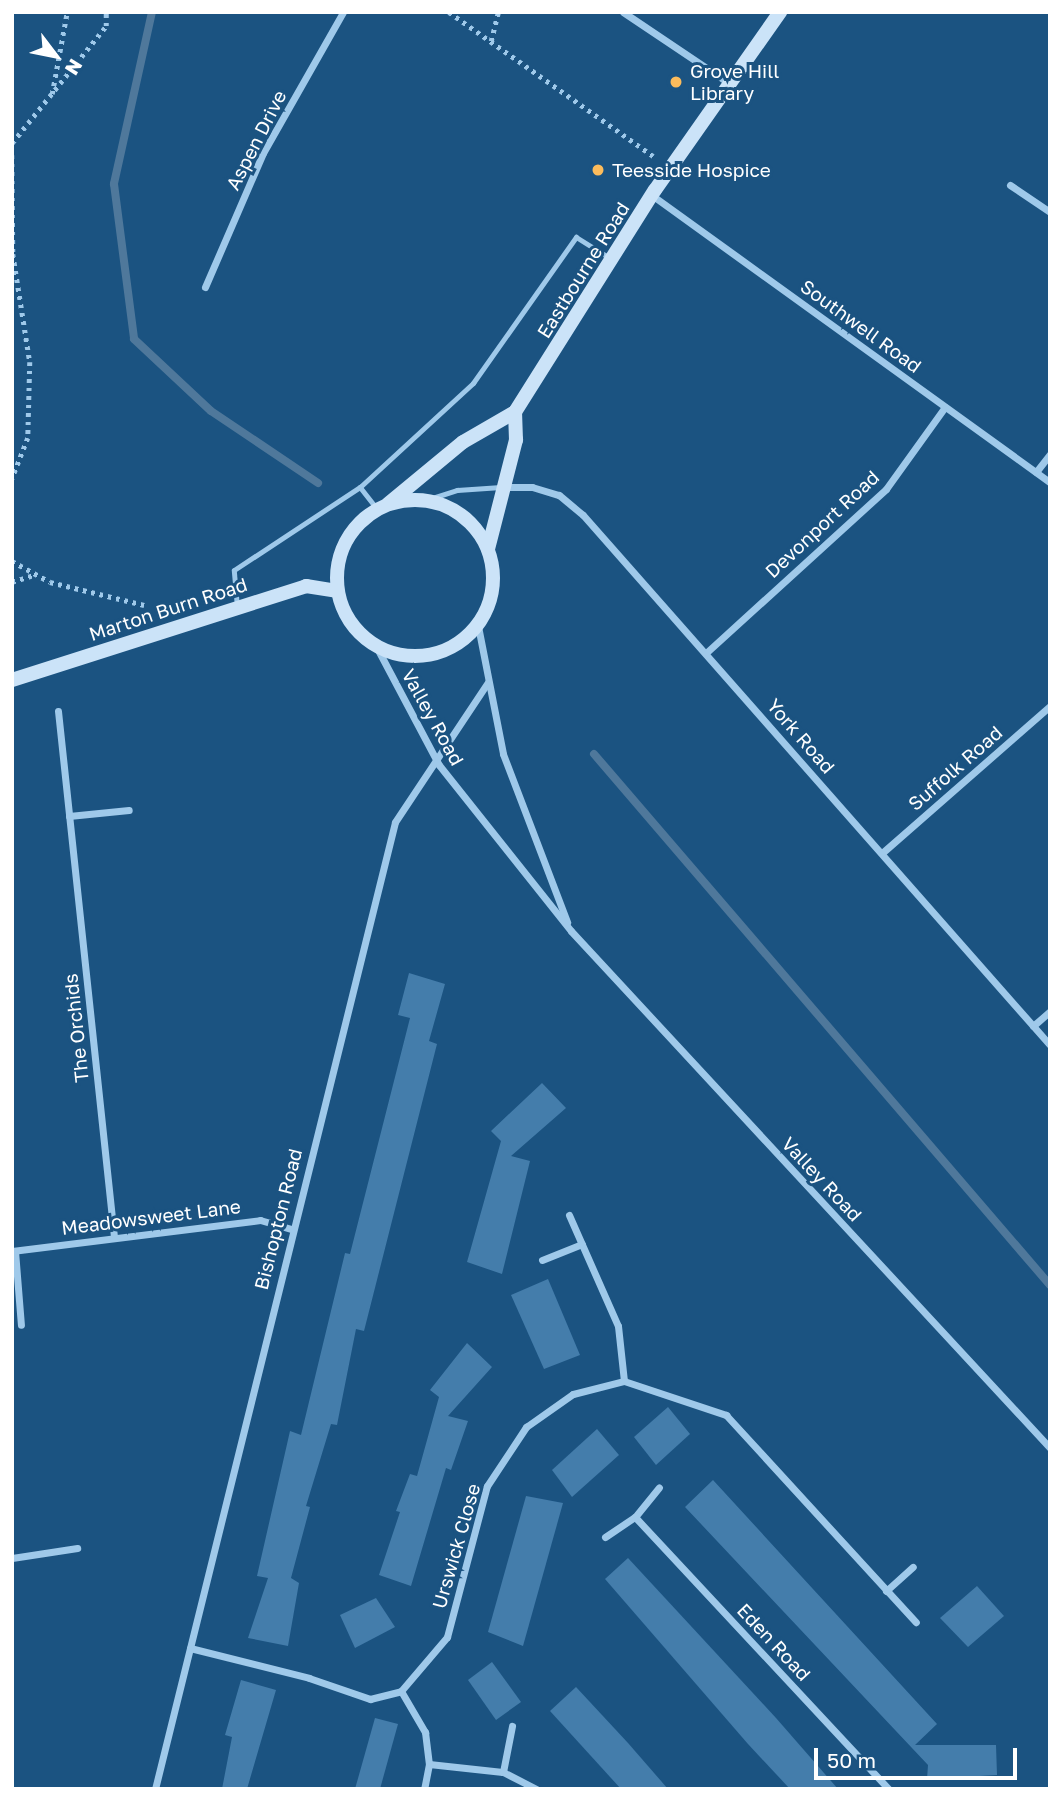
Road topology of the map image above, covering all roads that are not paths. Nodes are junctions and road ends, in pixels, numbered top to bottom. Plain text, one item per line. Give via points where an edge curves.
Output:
1 (343, 12) edge
2 (623, 12) edge
3 (780, 12) edge
4 (730, 84) junction
5 (1010, 185) dead end
6 (653, 194) junction
7 (1050, 212) edge
8 (610, 258) junction
9 (205, 287) dead end
10 (945, 407) junction
11 (515, 412) junction
12 (1050, 454) edge
13 (1037, 472) junction
14 (1050, 482) edge
15 (360, 487) junction
16 (506, 487) junction
17 (426, 500) junction
18 (383, 506) junction
19 (488, 549) junction
20 (337, 591) junction
21 (237, 607) junction
22 (478, 626) junction
23 (377, 648) junction
24 (707, 652) junction
25 (12, 680) edge
26 (488, 682) junction
27 (1050, 706) edge
28 (58, 711) dead end
29 (437, 761) junction
30 (129, 810) dead end
31 (69, 816) junction
32 (882, 853) junction
33 (570, 931) junction
34 (1050, 1011) edge
35 (1033, 1026) junction
36 (1050, 1045) edge
37 (569, 1215) dead end
38 (291, 1229) junction
39 (114, 1237) junction
40 (582, 1244) junction
41 (13, 1251) edge
42 (542, 1260) dead end
43 (21, 1325) dead end
44 (624, 1381) junction
45 (1050, 1448) edge
46 (659, 1487) dead end
47 (635, 1517) junction
48 (605, 1537) dead end
49 (77, 1548) dead end
50 (12, 1558) edge
51 (913, 1567) dead end
52 (886, 1591) junction
53 (916, 1622) dead end
54 (190, 1648) junction
55 (401, 1691) junction
56 (512, 1726) dead end
57 (429, 1764) junction
58 (503, 1772) junction
59 (155, 1789) edge
60 (425, 1789) edge
61 (537, 1789) edge
62 (889, 1789) edge

1 - 9 street, Aspen Drive via 263,153
2 - 4 street
3 - 4 street, Eastbourne Road
4 - 6 street, Eastbourne Road
5 - 7 street
6 - 8 street, Eastbourne Road
6 - 10 street, Southwell Road
8 - 11 street, Eastbourne Road
8 - 15 lane via 576,237 473,383
10 - 13 street, Southwell Road
10 - 24 street, Devonport Road via 886,489
11 - 16 street via 516,440
11 - 18 street via 463,442
12 - 13 street
13 - 14 street, Southwell Road
15 - 18 lane
15 - 21 lane via 233,570
16 - 17 lane via 457,490
16 - 19 street
16 - 24 street, York Road via 532,487 559,495 583,515
17 - 18 street
17 - 19 street via 463,516
18 - 20 street via 358,523 344,543 336,566
19 - 22 street via 493,589
20 - 21 street, Marton Burn Road via 306,586
20 - 23 street via 358,633
21 - 25 street, Marton Burn Road
22 - 23 street via 442,652 420,657
22 - 26 street, Valley Road
23 - 29 street, Valley Road
24 - 32 street, York Road
26 - 29 street, Bishopton Road
26 - 33 street, Valley Road via 503,754
27 - 32 street, Suffolk Road
28 - 31 street, The Orchids
29 - 33 street, Valley Road
29 - 38 street, Bishopton Road via 395,822
30 - 31 street
31 - 39 street, The Orchids
32 - 35 street, York Road
33 - 45 street, Valley Road
34 - 35 street
35 - 36 street, York Road
37 - 40 street
38 - 39 street, Meadowsweet Lane via 260,1220
38 - 54 street, Bishopton Road
39 - 41 street, Meadowsweet Lane
40 - 42 street
40 - 44 street via 618,1326
41 - 43 street, Meadowsweet Lane
44 - 52 street via 726,1415
44 - 55 street, Urswick Close via 573,1394 526,1427 487,1486 447,1637
46 - 47 street
47 - 48 street
47 - 62 street, Eden Road
49 - 50 street
51 - 52 street
52 - 53 street
54 - 55 street via 309,1678 370,1699
54 - 59 street, Bishopton Road
55 - 57 street via 425,1732
56 - 58 street
57 - 58 street
57 - 60 street
58 - 61 street

